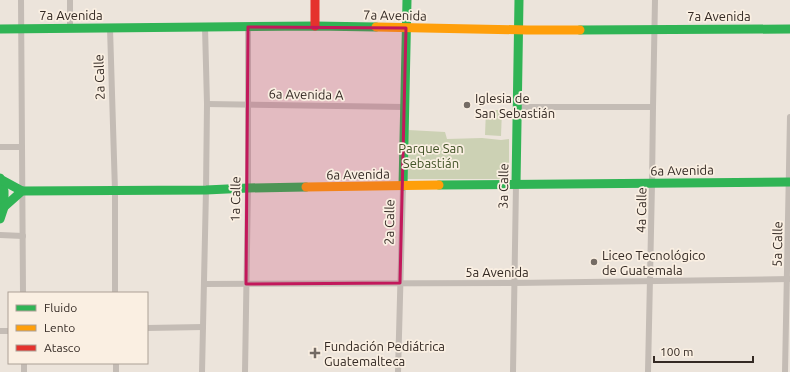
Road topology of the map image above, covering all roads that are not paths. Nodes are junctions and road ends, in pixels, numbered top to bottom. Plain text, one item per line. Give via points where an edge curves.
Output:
1 (21, 0) edge
2 (70, 0) edge
3 (315, 0) edge
4 (406, 0) edge
5 (519, 0) edge
6 (655, 0) edge
7 (314, 26) junction
8 (205, 27) junction
9 (248, 27) junction
10 (21, 28) junction
11 (70, 28) junction
12 (110, 28) junction
13 (406, 28) junction
14 (0, 29) edge
15 (654, 29) junction
16 (790, 29) edge
17 (519, 30) junction
18 (207, 104) junction
19 (249, 105) junction
20 (404, 107) junction
21 (517, 107) junction
22 (653, 107) junction
23 (790, 117) edge
24 (0, 147) edge
25 (22, 147) junction
26 (0, 178) edge
27 (789, 182) edge
28 (516, 184) junction
29 (652, 184) junction
30 (403, 186) junction
31 (248, 188) junction
32 (206, 190) junction
33 (22, 191) junction
34 (115, 191) junction
35 (4, 207) junction
36 (0, 219) edge
37 (0, 236) edge
38 (23, 236) junction
39 (788, 279) edge
40 (650, 281) junction
41 (400, 283) junction
42 (515, 283) junction
43 (204, 284) junction
44 (246, 284) junction
45 (23, 292) edge
46 (115, 292) edge
47 (203, 327) junction
48 (148, 328) edge
49 (202, 372) edge
50 (245, 372) edge
51 (398, 372) edge
52 (513, 372) edge
53 (648, 372) edge
54 (785, 372) edge

1 - 10 street
2 - 11 street
3 - 7 main road
4 - 13 main road, 2a Calle
5 - 17 main road, 3a Calle
6 - 15 street, 4a Calle
7 - 9 main road, 7a Avenida
7 - 13 main road, 7a Avenida
8 - 9 main road, 7a Avenida
8 - 12 main road, 7a Avenida
8 - 18 street
9 - 19 street, 1a Calle
10 - 11 main road, 7a Avenida
10 - 14 main road, 7a Avenida
10 - 25 street
11 - 12 main road, 7a Avenida
12 - 34 street, 2a Calle
13 - 17 main road, 7a Avenida
13 - 20 main road, 2a Calle
15 - 16 main road, 7a Avenida
15 - 17 main road, 7a Avenida
15 - 22 street, 4a Calle
17 - 21 main road, 3a Calle
18 - 19 street, 6a Avenida A
18 - 32 street
19 - 20 street, 6a Avenida A
19 - 31 street, 1a Calle
20 - 30 main road, 2a Calle
21 - 22 street
21 - 28 main road, 3a Calle
22 - 29 street, 4a Calle
23 - 27 street, 5a Calle
24 - 25 street
25 - 33 street
26 - 33 main road
26 - 35 main road via 4,191
27 - 29 main road, 6a Avenida
27 - 39 street, 5a Calle
28 - 29 main road, 6a Avenida
28 - 30 main road, 6a Avenida
28 - 42 street, 3a Calle
29 - 40 street, 4a Calle
30 - 31 main road, 6a Avenida
30 - 41 street, 2a Calle
31 - 32 main road, 6a Avenida
31 - 44 street, 1a Calle
32 - 34 main road, 6a Avenida
32 - 43 street
33 - 34 main road, 6a Avenida
33 - 35 main road
33 - 38 street
34 - 46 street, 2a Calle
35 - 36 main road
37 - 38 street
38 - 45 street
39 - 40 street, 5a Avenida
39 - 54 street, 5a Calle
40 - 42 street, 5a Avenida
40 - 53 street, 4a Calle
41 - 42 street, 5a Avenida
41 - 44 street, 5a Avenida
41 - 51 street, 2a Calle
42 - 52 street, 3a Calle
43 - 44 street, 5a Avenida
43 - 47 street
44 - 50 street, 1a Calle
47 - 48 street
47 - 49 street

